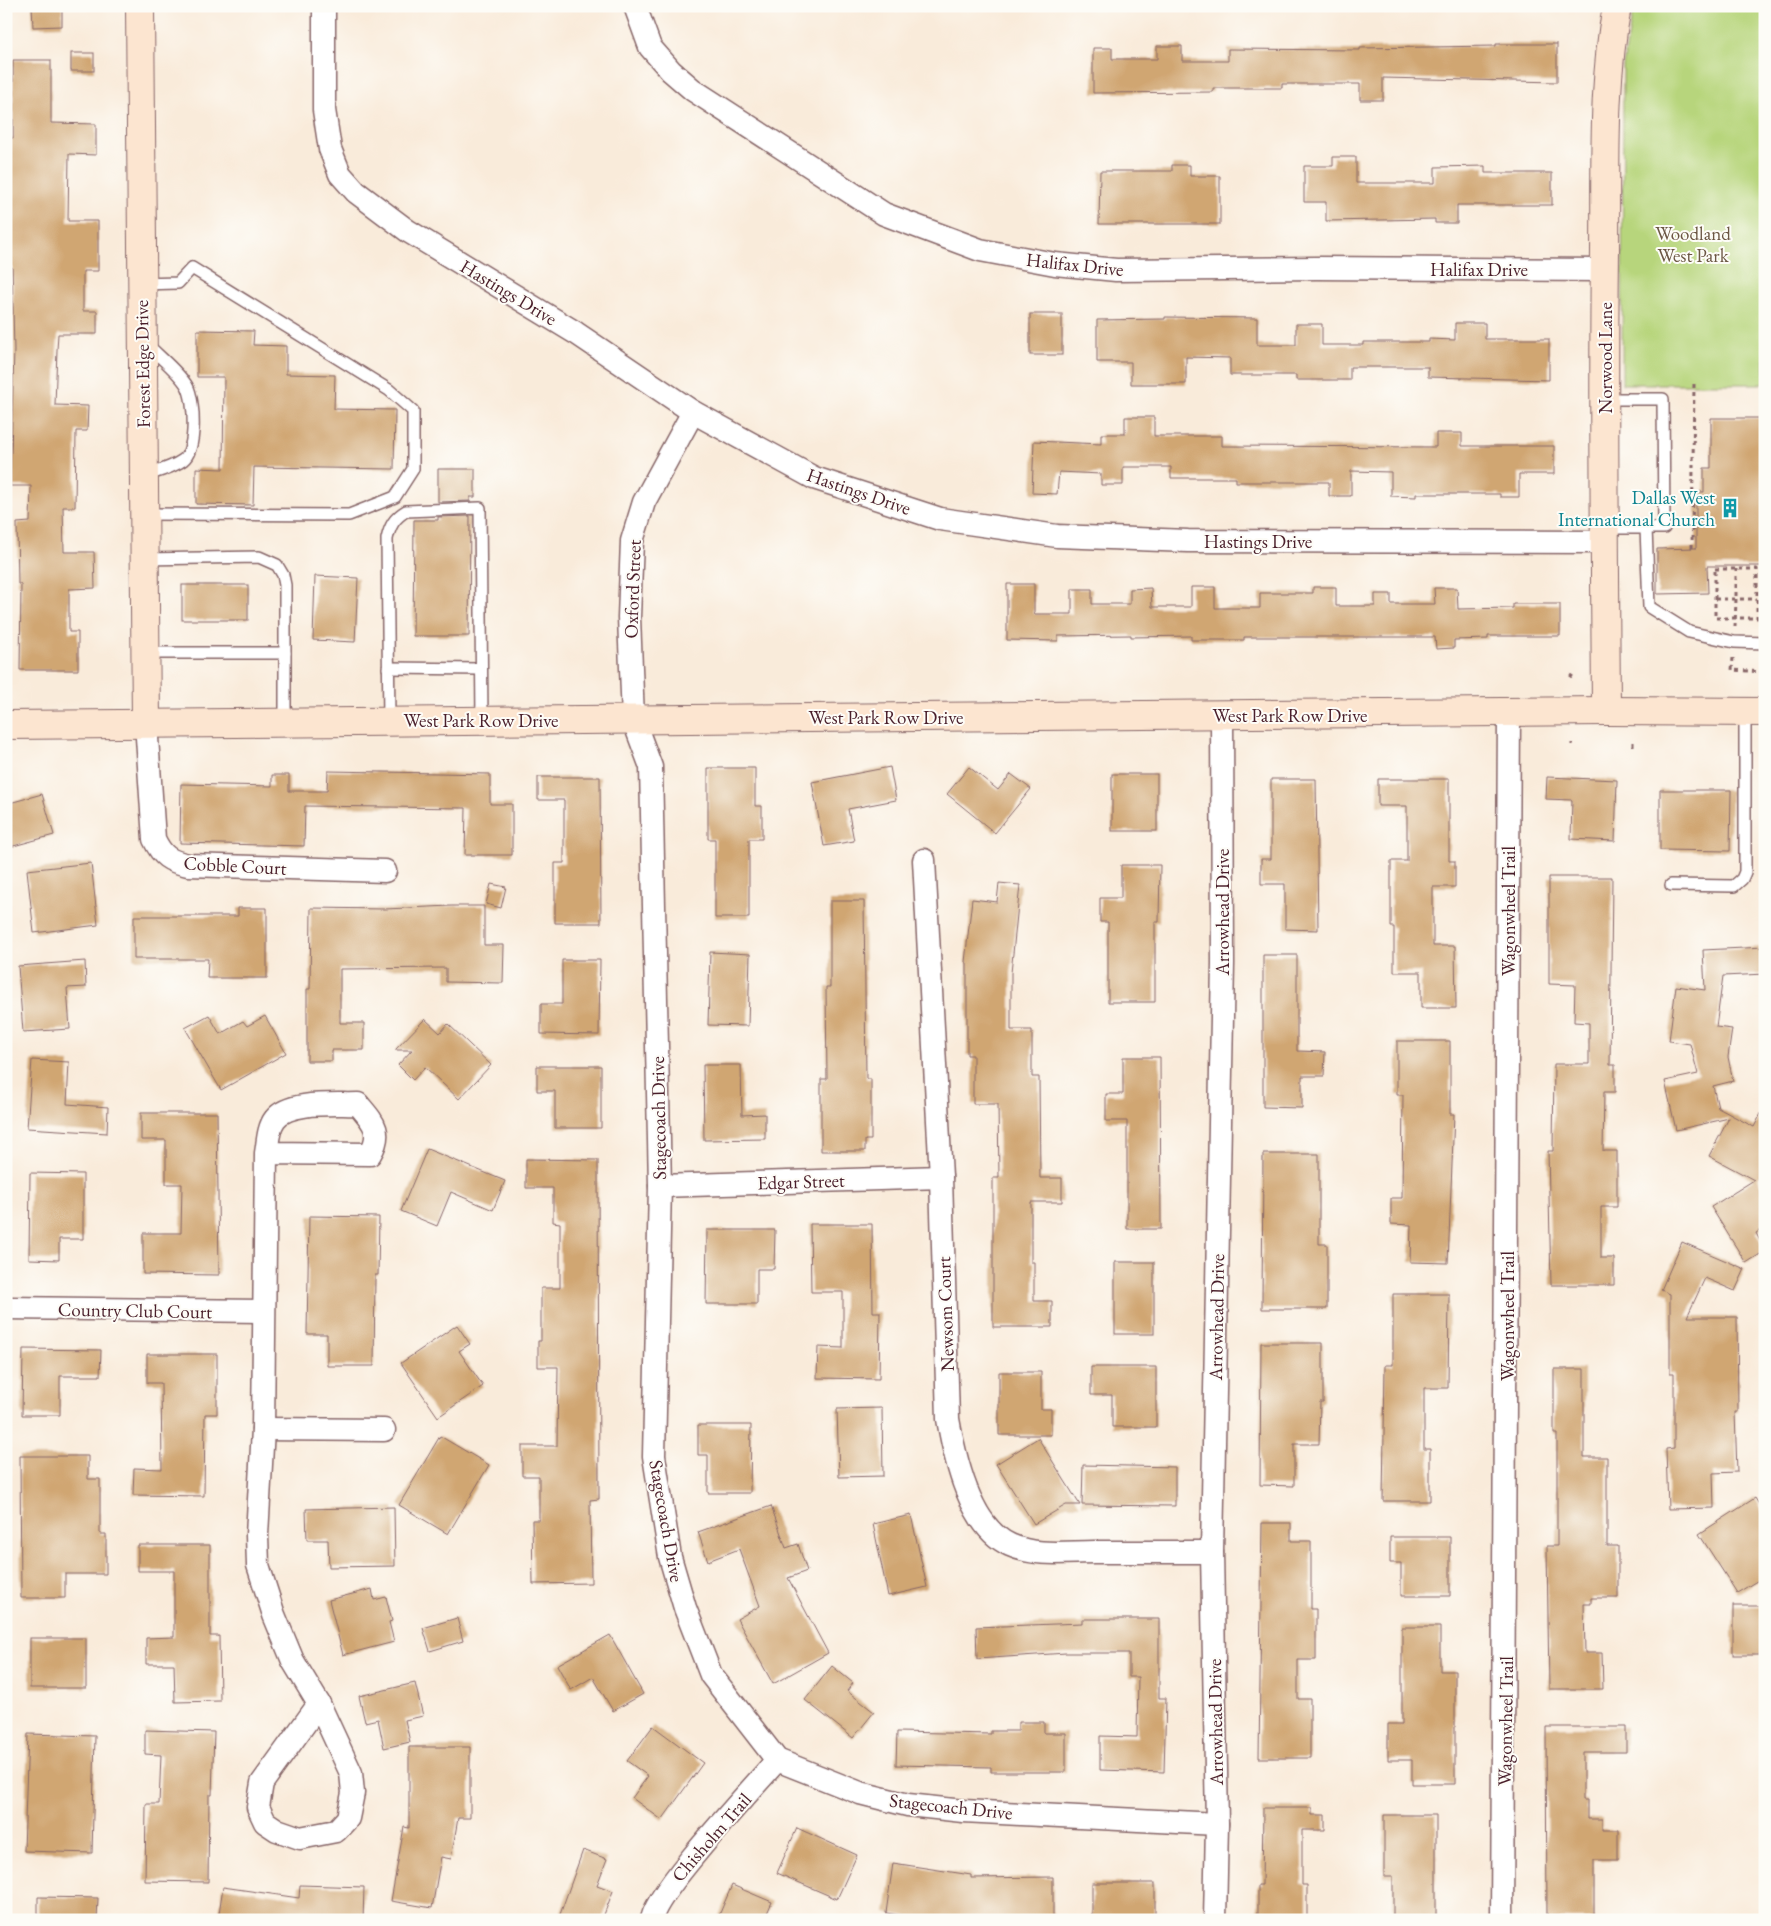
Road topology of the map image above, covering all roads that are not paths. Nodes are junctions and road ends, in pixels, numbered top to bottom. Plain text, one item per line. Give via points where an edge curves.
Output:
1 (140, 6) edge
2 (324, 6) edge
3 (635, 6) edge
4 (1617, 6) edge
5 (1605, 270) junction
6 (142, 284) junction
7 (142, 339) junction
8 (1605, 399) junction
9 (693, 412) junction
10 (143, 476) junction
11 (144, 514) junction
12 (1646, 528) junction
13 (1605, 535) junction
14 (144, 558) junction
15 (1765, 643) edge
16 (145, 653) junction
17 (285, 653) junction
18 (388, 668) junction
19 (480, 669) junction
20 (1606, 711) junction
21 (1755, 712) edge
22 (1509, 713) junction
23 (1222, 715) junction
24 (633, 719) junction
25 (482, 720) junction
26 (388, 721) junction
27 (146, 722) junction
28 (285, 722) junction
29 (6, 725) edge
30 (924, 860) dead end
31 (385, 871) dead end
32 (1671, 885) dead end
33 (266, 1153) junction
34 (942, 1177) junction
35 (660, 1186) junction
36 (6, 1308) edge
37 (263, 1311) junction
38 (263, 1428) junction
39 (384, 1430) dead end
40 (1212, 1552) junction
41 (319, 1704) junction
42 (777, 1760) junction
43 (1217, 1824) junction
44 (652, 1920) edge
45 (1215, 1920) edge
46 (1502, 1920) edge

1 - 6 main road, Forest Edge Drive
2 - 9 street, Hastings Drive via 324,110 330,149 340,174 356,192 408,231 576,333
3 - 5 street, Halifax Drive via 650,47 693,90 884,214 980,250 1055,264 1116,270
4 - 5 main road, Norwood Lane via 1607,92
5 - 8 main road, Norwood Lane
6 - 7 main road, Forest Edge Drive
6 - 11 lane via 178,283 192,268 388,390 413,410 413,469 395,497 350,516
7 - 10 main road, Forest Edge Drive
7 - 10 lane via 186,384 190,394 192,442 184,460
8 - 12 lane via 1662,399 1664,528
8 - 13 main road, Norwood Lane
9 - 13 street, Hastings Drive via 814,478 940,519 1056,536 1188,541
9 - 24 street, Oxford Street via 644,502 632,540 629,617
10 - 11 main road, Forest Edge Drive
11 - 14 main road, Forest Edge Drive
12 - 13 lane
12 - 15 lane via 1649,607 1689,632 1734,642
13 - 20 main road, Norwood Lane
14 - 16 main road, Forest Edge Drive
14 - 17 lane via 258,557 277,565 285,585
16 - 17 lane
16 - 27 main road, Forest Edge Drive
17 - 28 lane
18 - 19 lane
18 - 19 lane via 386,538 389,528 406,511 480,508
18 - 26 lane
19 - 25 lane
20 - 21 main road, West Park Row Drive
20 - 22 main road, West Park Row Drive
21 - 32 lane via 1742,879 1734,886
22 - 23 main road, West Park Row Drive
22 - 46 street, Wagonwheel Trail
23 - 24 main road, West Park Row Drive
23 - 40 street, Arrowhead Drive via 1223,963
24 - 25 main road, West Park Row Drive
24 - 35 street, Stagecoach Drive via 651,767
25 - 26 main road, West Park Row Drive
26 - 28 main road, West Park Row Drive
27 - 28 main road, West Park Row Drive
27 - 29 main road, West Park Row Drive
27 - 31 street, Cobble Court via 154,839 161,853 172,862
30 - 34 street, Newsom Court
33 - 33 street via 275,1119 300,1106 358,1104 375,1125 377,1143 370,1154
33 - 37 street
34 - 35 street, Edgar Street
34 - 40 street, Newsom Court via 948,1419 966,1490 985,1525 1010,1545 1039,1552
35 - 42 street, Stagecoach Drive via 654,1456 670,1557 685,1608 711,1675
36 - 37 street, Country Club Court
37 - 38 street
38 - 39 street
38 - 41 street via 256,1535 258,1565 293,1661
40 - 43 street, Arrowhead Drive
41 - 41 street via 262,1783 258,1807 265,1822 300,1838 336,1832 348,1818 353,1793 351,1773
42 - 43 street, Stagecoach Drive via 860,1794 908,1805 963,1811
42 - 44 street, Chisholm Trail via 669,1886 652,1913
43 - 45 street, Arrowhead Drive

